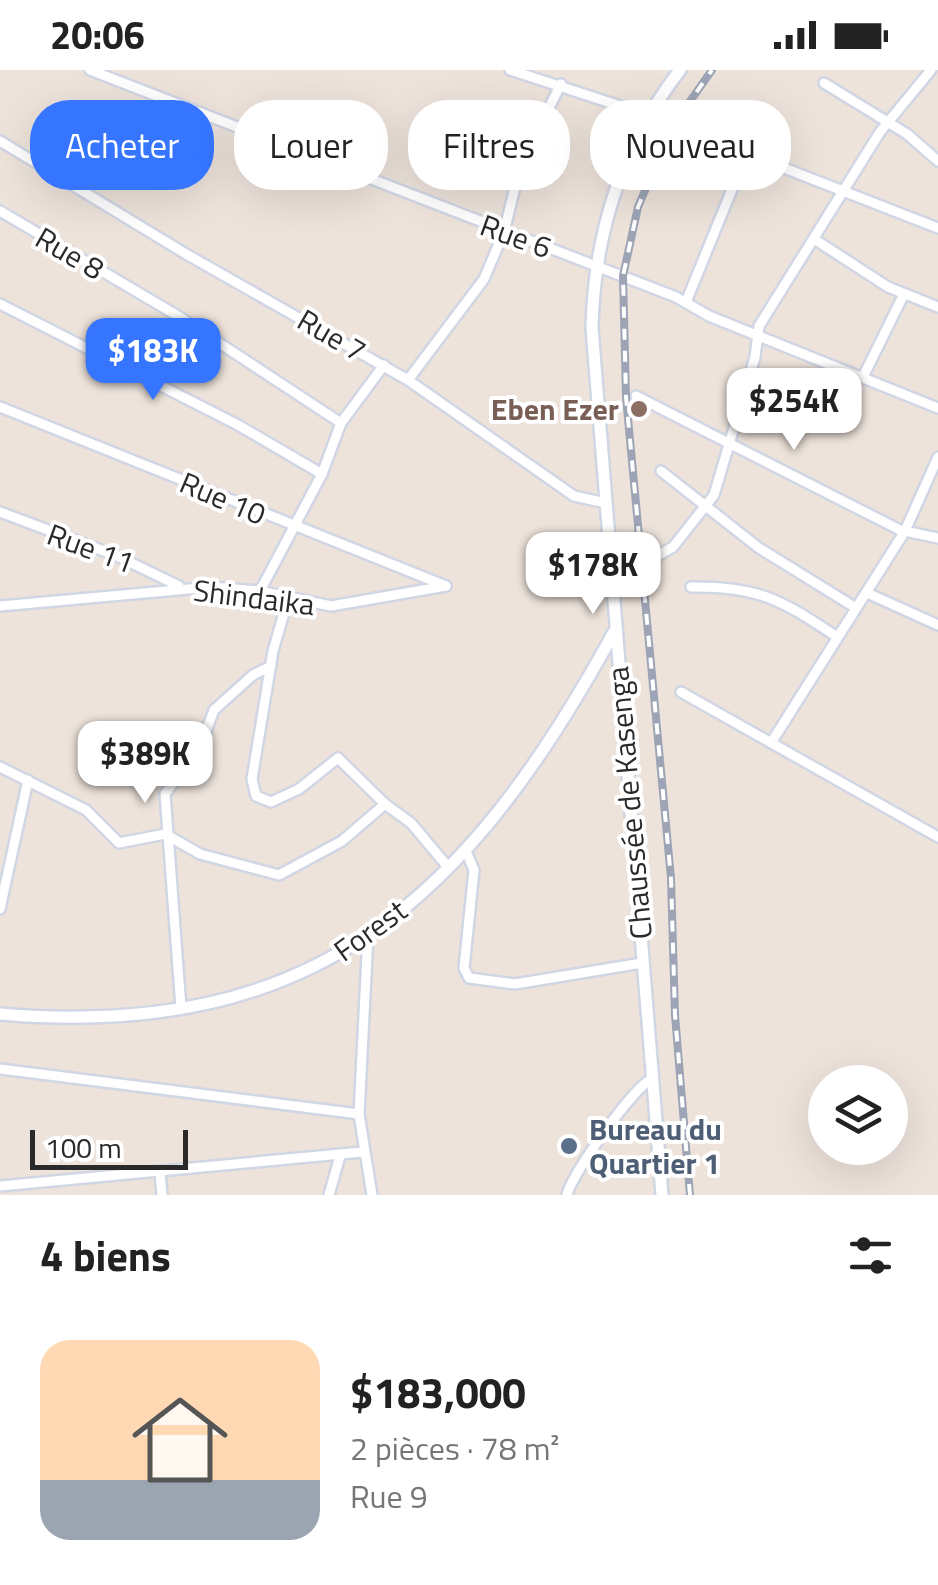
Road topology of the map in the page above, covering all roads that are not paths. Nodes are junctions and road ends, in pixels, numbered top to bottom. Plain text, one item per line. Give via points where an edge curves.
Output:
1 (90, 70) edge
2 (510, 70) edge
3 (680, 70) edge
4 (929, 73) edge
5 (824, 83) dead end
6 (561, 84) junction
7 (938, 84) edge
8 (606, 100) edge
9 (659, 100) edge
10 (888, 125) junction
11 (0, 141) edge
12 (938, 161) edge
13 (791, 173) edge
14 (615, 190) edge
15 (732, 190) edge
16 (844, 194) junction
17 (0, 211) edge
18 (938, 228) edge
19 (504, 232) junction
20 (814, 238) junction
21 (596, 266) junction
22 (904, 294) junction
23 (686, 302) junction
24 (0, 304) edge
25 (938, 307) edge
26 (759, 334) junction
27 (384, 365) junction
28 (864, 376) junction
29 (408, 380) junction
30 (636, 396) dead end
31 (0, 407) edge
32 (938, 408) edge
33 (342, 423) junction
34 (727, 445) junction
35 (938, 456) edge
36 (661, 472) dead end
37 (322, 474) junction
38 (606, 503) junction
39 (709, 505) junction
40 (0, 512) edge
41 (294, 528) junction
42 (905, 531) junction
43 (938, 538) edge
44 (652, 560) dead end
45 (446, 586) joint
46 (691, 587) dead end
47 (181, 588) junction
48 (260, 591) junction
49 (867, 593) junction
50 (288, 599) junction
51 (0, 606) edge
52 (856, 608) junction
53 (938, 625) edge
54 (614, 632) junction
55 (837, 637) junction
56 (270, 666) junction
57 (681, 692) dead end
58 (771, 743) junction
59 (0, 767) edge
60 (28, 780) junction
61 (385, 804) junction
62 (164, 834) junction
63 (938, 837) edge
64 (0, 844) edge
65 (12, 849) junction
66 (465, 849) junction
67 (448, 867) junction
68 (5, 878) edge
69 (0, 908) edge
70 (368, 935) junction
71 (642, 963) junction
72 (182, 1010) junction
73 (0, 1014) edge
74 (0, 1069) edge
75 (652, 1079) junction
76 (359, 1114) junction
77 (362, 1152) junction
78 (340, 1156) junction
79 (160, 1172) junction
80 (0, 1186) edge
81 (15, 1190) edge
82 (162, 1195) edge
83 (330, 1195) edge
84 (372, 1195) edge
85 (567, 1195) edge
86 (662, 1195) edge

1 - 19 street, Rue 6
2 - 6 street
3 - 9 main road, Chaussée de Kasenga
4 - 7 street
4 - 10 street
5 - 10 street
6 - 8 street
6 - 19 street via 521,163
10 - 12 street
10 - 16 street
11 - 27 street, Rue 7
13 - 16 street
14 - 21 main road, Chaussée de Kasenga
15 - 23 street
16 - 18 street
16 - 20 street
17 - 33 street, Rue 8
19 - 21 street, Rue 6
19 - 29 street via 474,298
20 - 22 street
20 - 26 street
21 - 23 street, Rue 6
21 - 38 main road, Chaussée de Kasenga via 592,328
22 - 25 street
22 - 28 street
23 - 26 street, Rue 6
24 - 37 street
26 - 28 street, Rue 6
26 - 34 street
27 - 29 street, Rue 7
27 - 33 street
28 - 32 street, Rue 6
29 - 38 street, Rue 7 via 574,496
30 - 34 street
31 - 41 street, Rue 10
33 - 37 street
34 - 39 street
34 - 42 street
35 - 42 street
36 - 39 street
37 - 41 street
38 - 54 main road, Chaussée de Kasenga
39 - 44 street
39 - 52 street via 759,548
40 - 47 street, Rue 11 via 128,560
41 - 45 street, Rue 10
41 - 48 street
42 - 43 street
42 - 49 street
45 - 50 street, Shindaika via 331,606
46 - 55 street via 757,592
47 - 48 street, Shindaika
47 - 51 street, Shindaika
48 - 50 street, Shindaika
49 - 52 street
49 - 53 street
50 - 56 street
52 - 55 street
54 - 66 main road, Forest via 555,735
54 - 71 main road, Chaussée de Kasenga
55 - 58 street
56 - 61 street via 252,779 256,796 271,802 338,758
56 - 62 street via 214,710 200,748 165,794
57 - 58 street
58 - 63 street
59 - 60 street
60 - 62 street via 86,810 119,844
60 - 65 street
61 - 62 street via 342,841 279,875 200,854
61 - 67 street
62 - 72 street via 174,880
64 - 65 street
65 - 68 street
66 - 67 main road, Forest
66 - 71 street via 474,870 464,968 469,978 515,984
67 - 70 main road, Forest
68 - 69 street
70 - 72 main road, Forest via 272,988
70 - 76 street
71 - 75 main road, Chaussée de Kasenga
72 - 73 main road, Forest via 93,1019
74 - 76 street
75 - 85 street via 637,1088 574,1172
75 - 86 main road, Chaussée de Kasenga
76 - 77 street
77 - 78 street
77 - 84 street
78 - 79 street
78 - 83 street
79 - 81 street
79 - 82 street
80 - 81 street

